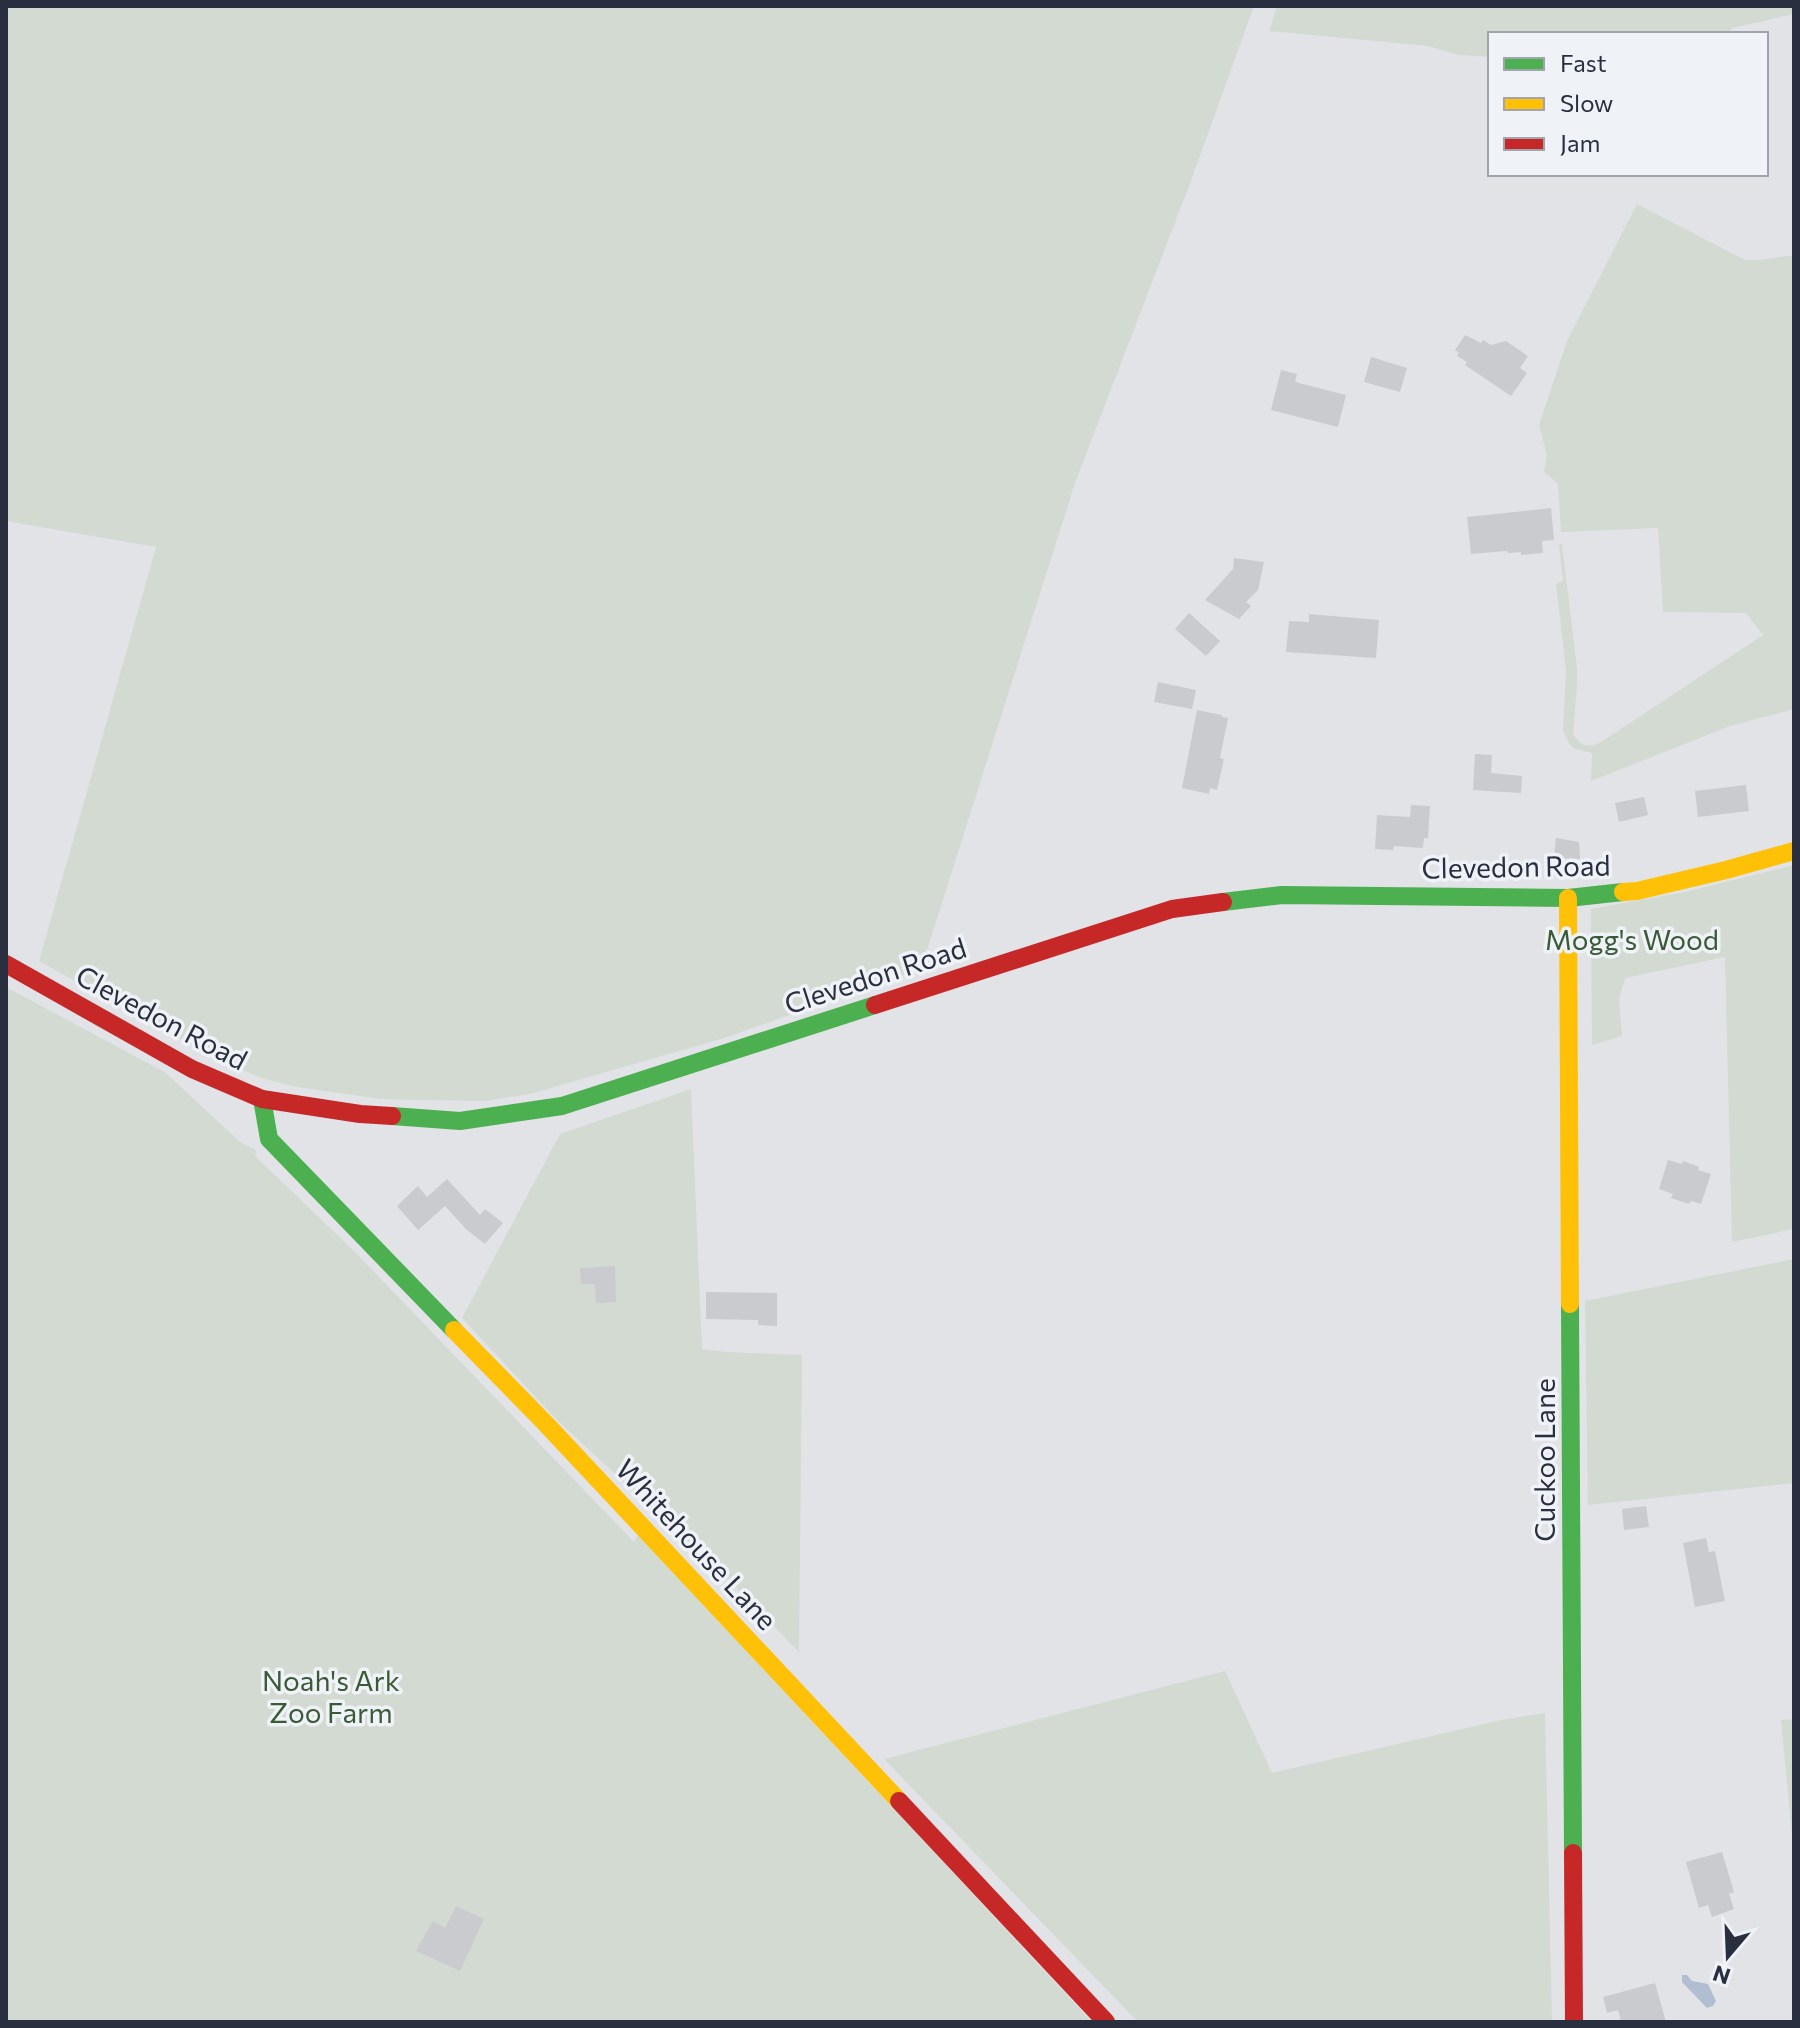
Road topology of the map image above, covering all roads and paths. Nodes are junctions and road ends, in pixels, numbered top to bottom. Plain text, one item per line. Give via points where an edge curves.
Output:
1 (1794, 851) edge
2 (1568, 898) junction
3 (6, 964) edge
4 (262, 1099) junction
5 (1106, 2022) edge
6 (1574, 2022) edge

1 - 2 street, Clevedon Road via 1637,891
2 - 4 street, Clevedon Road via 1282,895 1172,909 562,1106 460,1121 360,1114
2 - 6 street, Cuckoo Lane
3 - 4 street, Clevedon Road via 192,1069
4 - 5 street, Whitehouse Lane via 269,1139 546,1424

